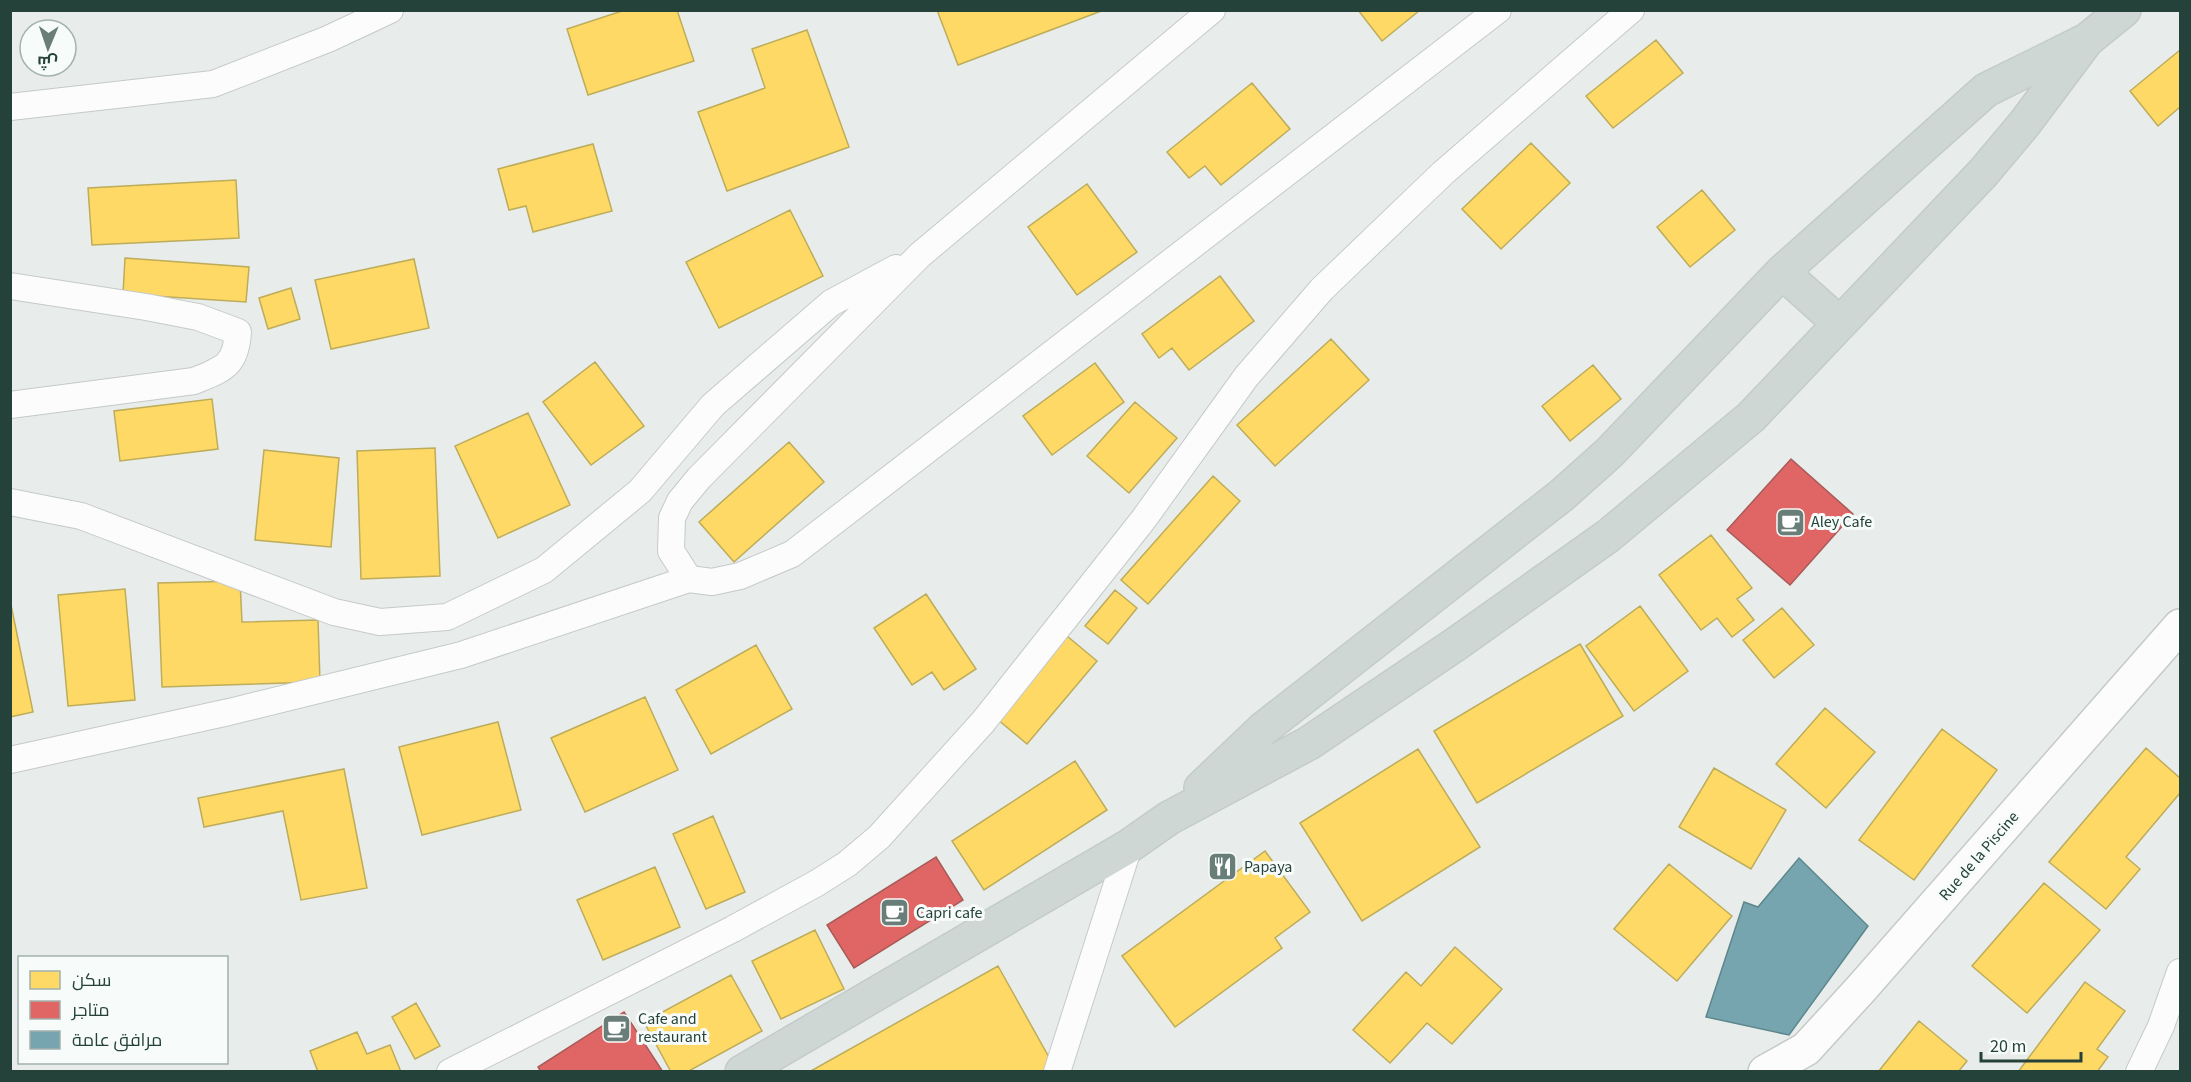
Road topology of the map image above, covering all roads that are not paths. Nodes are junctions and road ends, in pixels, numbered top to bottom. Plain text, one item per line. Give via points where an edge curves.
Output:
1 (390, 10) edge
2 (1212, 10) edge
3 (1498, 10) edge
4 (1631, 10) edge
5 (2124, 10) edge
6 (2087, 40) junction
7 (16, 111) edge
8 (920, 255) junction
9 (1782, 272) junction
10 (10, 286) edge
11 (1839, 324) junction
12 (10, 405) edge
13 (10, 502) edge
14 (689, 579) junction
15 (2181, 626) edge
16 (10, 760) edge
17 (1169, 818) junction
18 (1129, 846) junction
19 (2181, 972) edge
20 (450, 1071) edge
21 (742, 1071) edge
22 (1056, 1071) edge
23 (1765, 1071) edge
24 (2139, 1071) edge

1 - 7 street via 213,84
2 - 8 street
3 - 14 street via 792,554 740,576 712,582
4 - 20 street via 1443,173 1322,289 1246,377 1143,520 983,722 879,837 846,864 742,924
5 - 6 main road
6 - 9 main road via 1986,90
6 - 11 main road via 1983,173
8 - 13 street via 831,303 713,405 639,491 544,570 447,617 380,622 334,612 81,516
8 - 14 street via 680,501 672,518 671,551
9 - 11 main road
9 - 17 main road via 1601,460 1263,729
10 - 12 street via 198,317 238,332 237,350 222,370 195,381
11 - 17 main road via 1750,417 1608,536 1309,743
14 - 16 street via 461,655
15 - 23 street, Rue de la Piscine via 1806,1049
17 - 18 main road
18 - 21 main road
18 - 22 street
19 - 24 street

